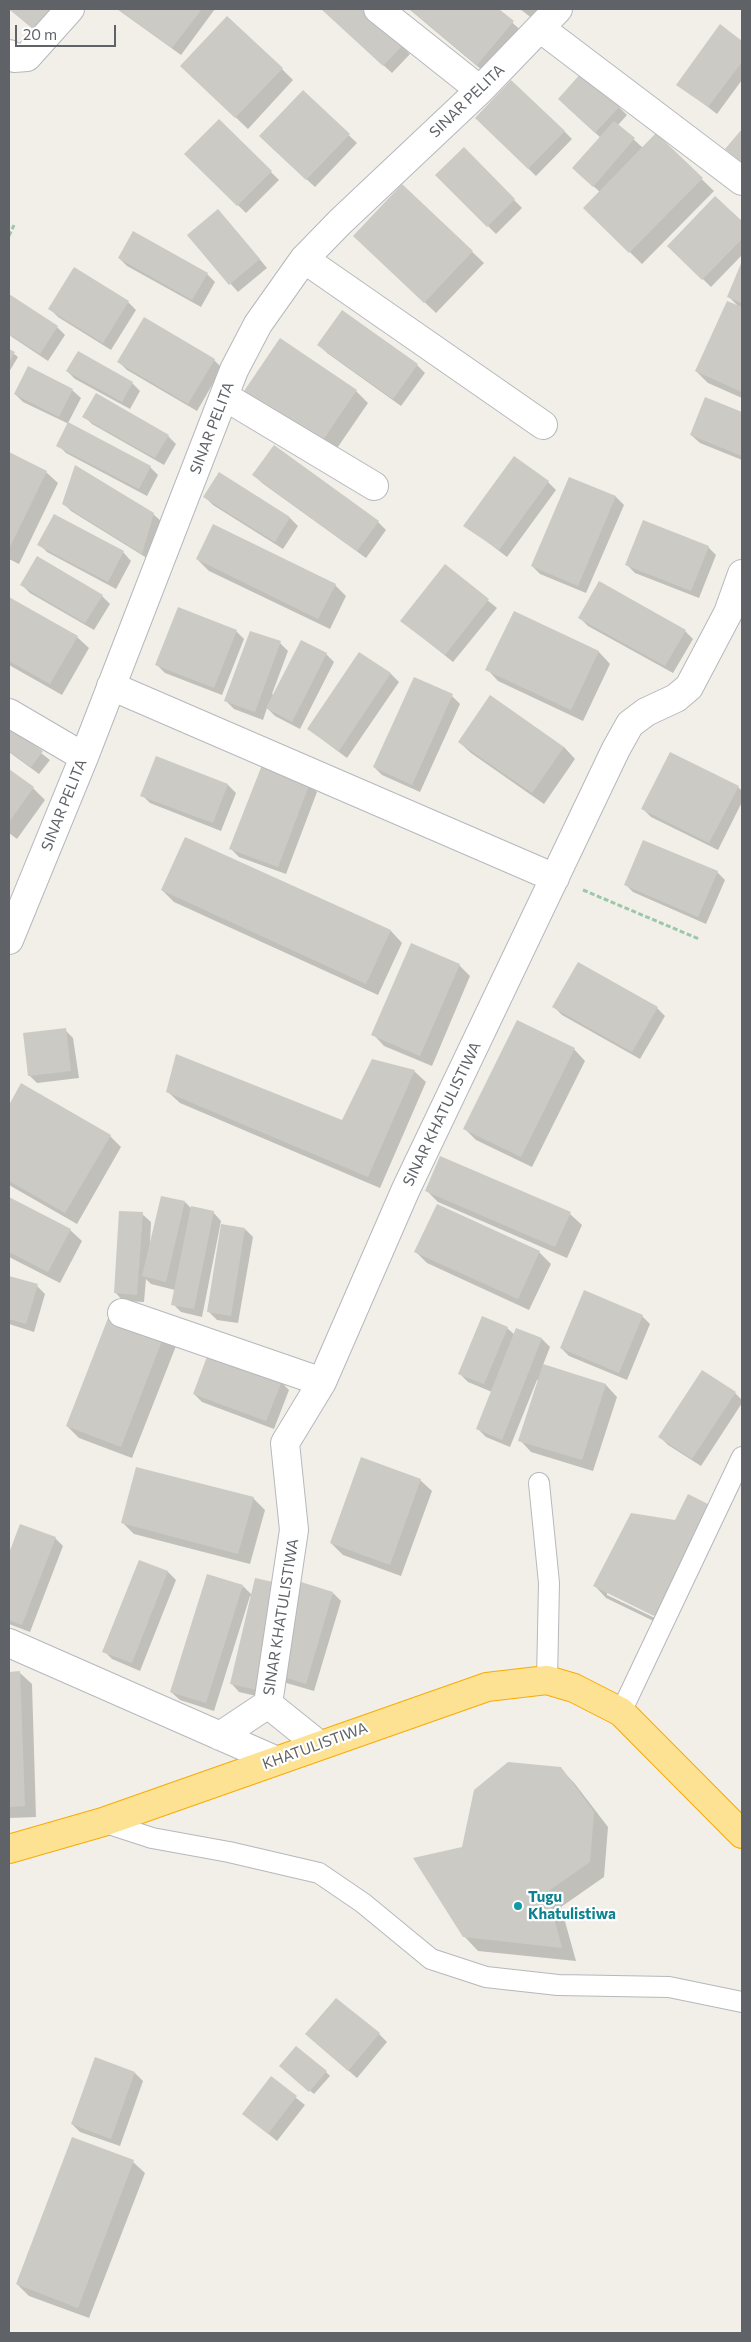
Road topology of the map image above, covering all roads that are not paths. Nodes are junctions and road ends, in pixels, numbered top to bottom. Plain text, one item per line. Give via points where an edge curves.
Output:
1 (70, 9) edge
2 (378, 9) edge
3 (558, 9) edge
4 (540, 28) junction
5 (9, 54) edge
6 (480, 90) junction
7 (742, 182) edge
8 (304, 259) junction
9 (224, 396) junction
10 (543, 425) dead end
11 (374, 486) dead end
12 (742, 574) edge
13 (111, 686) junction
14 (9, 712) edge
15 (84, 757) junction
16 (555, 878) junction
17 (9, 940) edge
18 (122, 1313) dead end
19 (322, 1382) junction
20 (742, 1457) edge
21 (539, 1483) dead end
22 (9, 1643) edge
23 (547, 1680) junction
24 (268, 1704) junction
25 (621, 1712) junction
26 (220, 1736) junction
27 (319, 1745) junction
28 (275, 1760) junction
29 (103, 1822) junction
30 (742, 1834) edge
31 (9, 1849) edge
32 (742, 2002) edge

1 - 5 street via 27,57 14,58
2 - 6 street
3 - 4 street, SINAR PELITA
4 - 6 street, SINAR PELITA
4 - 7 street
6 - 8 street, SINAR PELITA
8 - 9 street, SINAR PELITA via 258,324
8 - 10 street
9 - 11 street
9 - 13 street, SINAR PELITA
12 - 16 street, SINAR KHATULISTIWA via 728,613 689,687 630,724
13 - 15 street, SINAR PELITA
13 - 16 street
14 - 15 street
15 - 17 street, SINAR PELITA
16 - 19 street, SINAR KHATULISTIWA via 406,1189
18 - 19 street
19 - 24 street, SINAR KHATULISTIWA via 285,1443 294,1530
20 - 25 lane
21 - 23 lane via 550,1583
22 - 26 street
23 - 25 highway, KHATULISTIWA via 574,1688
23 - 27 highway, KHATULISTIWA via 487,1687
24 - 26 street
24 - 27 street
25 - 30 highway, KHATULISTIWA
26 - 28 street
27 - 28 highway, KHATULISTIWA
28 - 29 highway, KHATULISTIWA
29 - 31 highway, KHATULISTIWA
29 - 32 lane via 152,1838 320,1873 363,1902 431,1959 486,1978 558,1985 669,1987

